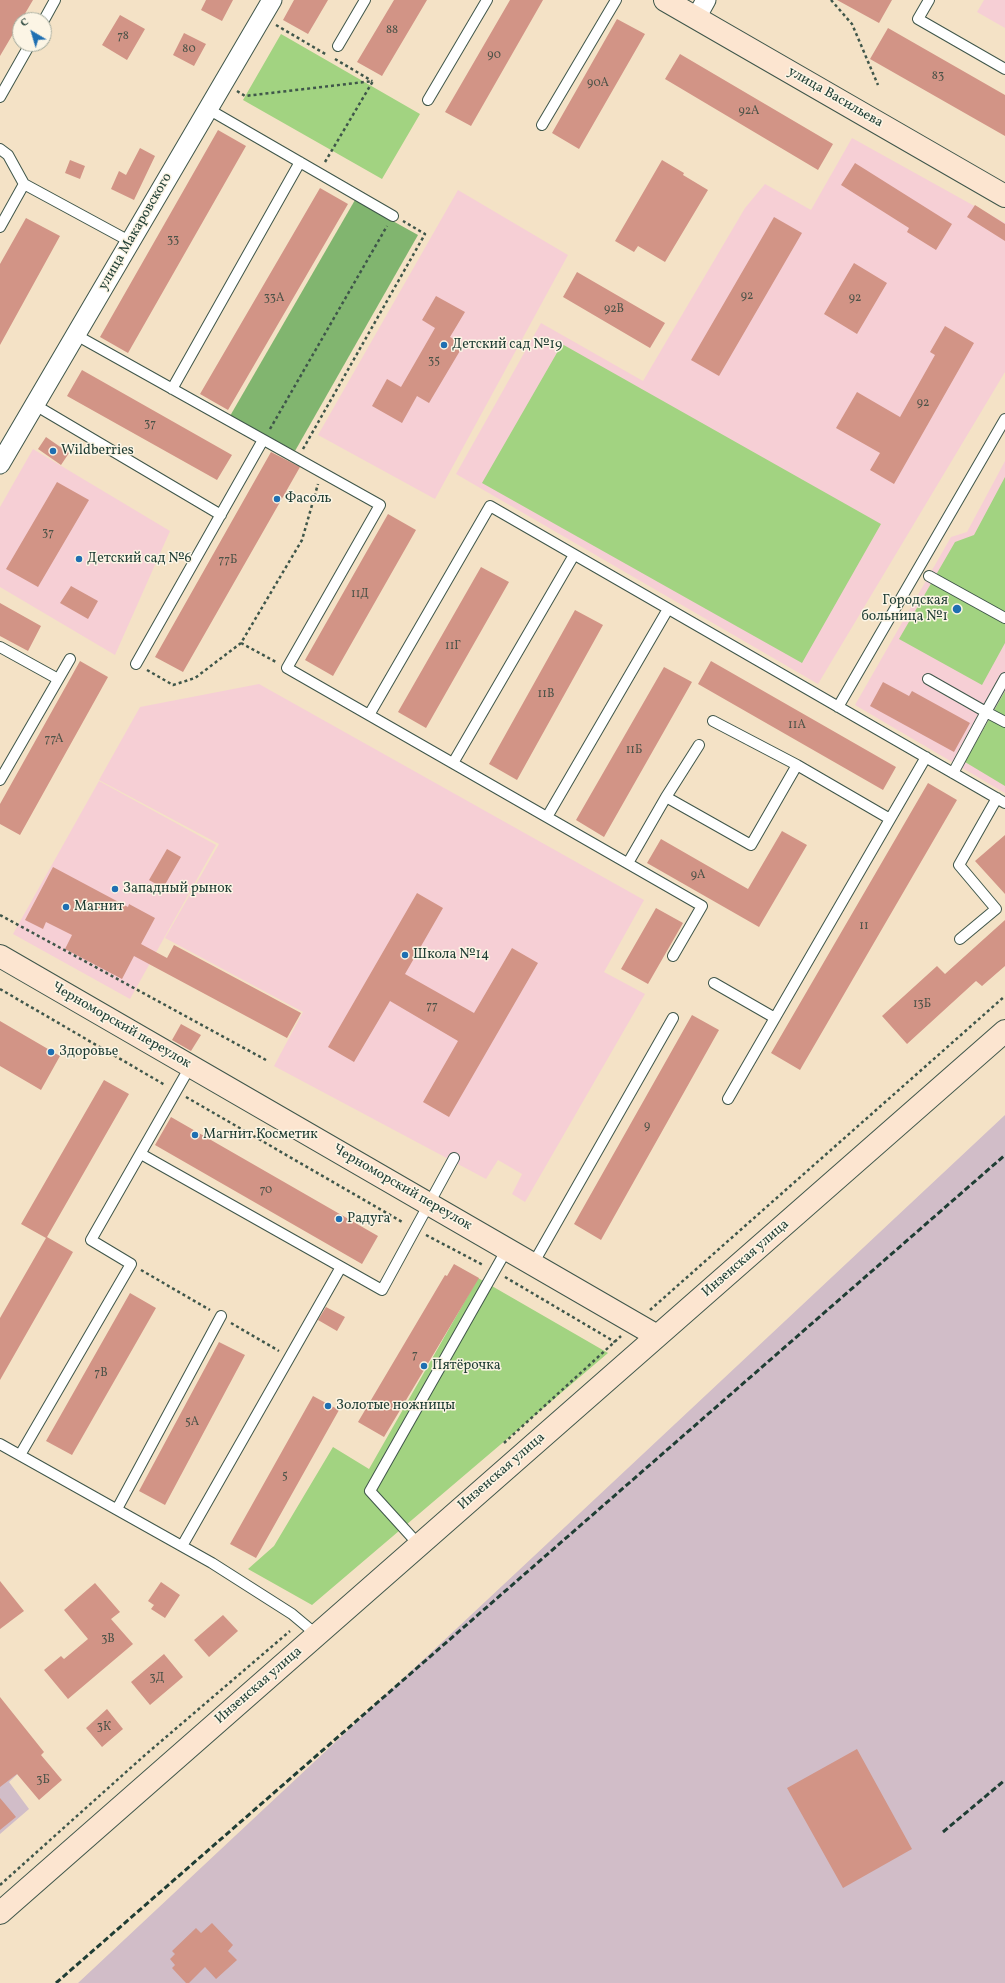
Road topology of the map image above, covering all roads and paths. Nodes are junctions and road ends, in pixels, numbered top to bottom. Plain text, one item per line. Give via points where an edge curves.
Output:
1 (55, 0) edge
2 (272, 0) edge
3 (365, 0) edge
4 (487, 0) edge
5 (616, 0) edge
6 (665, 0) edge
7 (831, 0) edge
8 (929, 0) edge
9 (701, 9) edge
10 (48, 12) edge
11 (273, 24) dead end
12 (338, 46) dead end
13 (25, 52) edge
14 (1005, 69) edge
15 (373, 81) junction
16 (878, 86) dead end
17 (245, 96) dead end
18 (0, 97) edge
19 (428, 100) dead end
20 (208, 109) junction
21 (542, 125) dead end
22 (0, 149) edge
23 (300, 162) junction
24 (319, 173) junction
25 (24, 184) junction
26 (1005, 196) edge
27 (393, 216) junction
28 (0, 227) edge
29 (131, 242) junction
30 (76, 335) junction
31 (172, 389) junction
32 (35, 405) junction
33 (1005, 419) edge
34 (263, 440) junction
35 (297, 459) junction
36 (0, 464) edge
37 (321, 472) junction
38 (221, 515) junction
39 (574, 555) junction
40 (929, 576) dead end
41 (668, 609) junction
42 (1005, 618) edge
43 (241, 643) junction
44 (0, 647) edge
45 (70, 659) dead end
46 (136, 664) joint
47 (287, 668) junction
48 (1005, 678) edge
49 (58, 679) junction
50 (928, 679) dead end
51 (838, 707) junction
52 (986, 712) junction
53 (369, 715) junction
54 (713, 721) dead end
55 (1005, 722) edge
56 (699, 745) dead end
57 (926, 757) junction
58 (453, 763) junction
59 (797, 765) junction
60 (953, 773) junction
61 (0, 780) edge
62 (666, 796) junction
63 (1001, 801) edge
64 (547, 817) junction
65 (890, 819) junction
66 (628, 863) junction
67 (0, 915) edge
68 (960, 939) dead end
69 (0, 956) edge
70 (673, 956) dead end
71 (714, 983) dead end
72 (0, 989) edge
73 (1005, 996) edge
74 (673, 1018) dead end
75 (775, 1018) junction
76 (1005, 1031) edge
77 (266, 1060) dead end
78 (191, 1065) junction
79 (176, 1091) junction
80 (728, 1099) dead end
81 (141, 1154) junction
82 (454, 1158) dead end
83 (428, 1203) junction
84 (415, 1230) junction
85 (507, 1249) junction
86 (533, 1264) junction
87 (341, 1267) junction
88 (495, 1271) junction
89 (221, 1316) dead end
90 (635, 1323) junction
91 (658, 1336) junction
92 (615, 1342) junction
93 (0, 1444) edge
94 (502, 1445) dead end
95 (20, 1455) junction
96 (117, 1509) junction
97 (419, 1544) junction
98 (182, 1546) junction
99 (309, 1628) junction
100 (0, 1885) edge
101 (0, 1913) edge

1 - 10 lane
2 - 20 street, улица Макаровского
3 - 12 lane
4 - 19 lane
5 - 21 lane
6 - 9 street, улица Васильева
7 - 16 path via 852,24
8 - 14 lane via 918,20
9 - 26 street, улица Васильева
11 - 15 path
13 - 18 lane
15 - 17 path
15 - 24 path
20 - 23 lane
20 - 29 street, улица Макаровского
22 - 25 lane via 8,155
23 - 24 lane
23 - 31 lane
24 - 27 lane
25 - 28 lane
25 - 29 lane
27 - 34 path
27 - 35 path via 425,234
29 - 30 street, улица Макаровского
30 - 31 lane
30 - 32 street, улица Макаровского
31 - 34 lane
32 - 36 street, улица Макаровского
32 - 38 lane
33 - 51 lane
34 - 35 lane
34 - 38 lane
35 - 37 lane
37 - 43 path via 302,540
37 - 47 lane via 380,505
38 - 46 lane
39 - 41 lane
39 - 53 lane via 490,506
39 - 58 lane
40 - 42 lane
41 - 51 lane
41 - 64 lane
43 - 46 path via 195,678 173,685
43 - 47 path
44 - 49 lane
45 - 49 lane
47 - 53 lane
48 - 52 lane
49 - 61 lane
50 - 52 lane
51 - 57 lane
52 - 55 lane
52 - 60 lane
53 - 58 lane
54 - 59 lane
56 - 62 lane
57 - 60 lane
57 - 65 lane
58 - 64 lane
59 - 62 lane via 751,845
59 - 65 lane
60 - 63 lane
62 - 66 lane
63 - 68 lane via 959,865 996,909
64 - 66 lane
65 - 75 lane
66 - 70 lane via 702,906
67 - 77 path
69 - 78 street, Черноморский переулок
71 - 75 lane
72 - 79 path
73 - 90 path
74 - 86 lane
75 - 80 lane
76 - 91 street, Инзенская улица
78 - 79 lane
78 - 83 street, Черноморский переулок
79 - 81 lane
79 - 84 path
81 - 87 lane
81 - 95 lane via 91,1240 131,1264
82 - 83 lane
83 - 84 lane
83 - 85 street, Черноморский переулок
84 - 87 lane via 382,1290
84 - 88 path
85 - 86 street, Черноморский переулок
85 - 88 lane
86 - 90 street, Черноморский переулок
87 - 98 lane
88 - 92 path
88 - 97 lane via 370,1491
89 - 96 lane
90 - 91 street, Черноморский переулок
90 - 92 path
91 - 97 street, Инзенская улица
92 - 94 path
93 - 95 lane
95 - 96 lane
96 - 98 lane
97 - 99 street, Инзенская улица
98 - 99 lane
99 - 100 path via 145,1755
99 - 101 street, Инзенская улица

